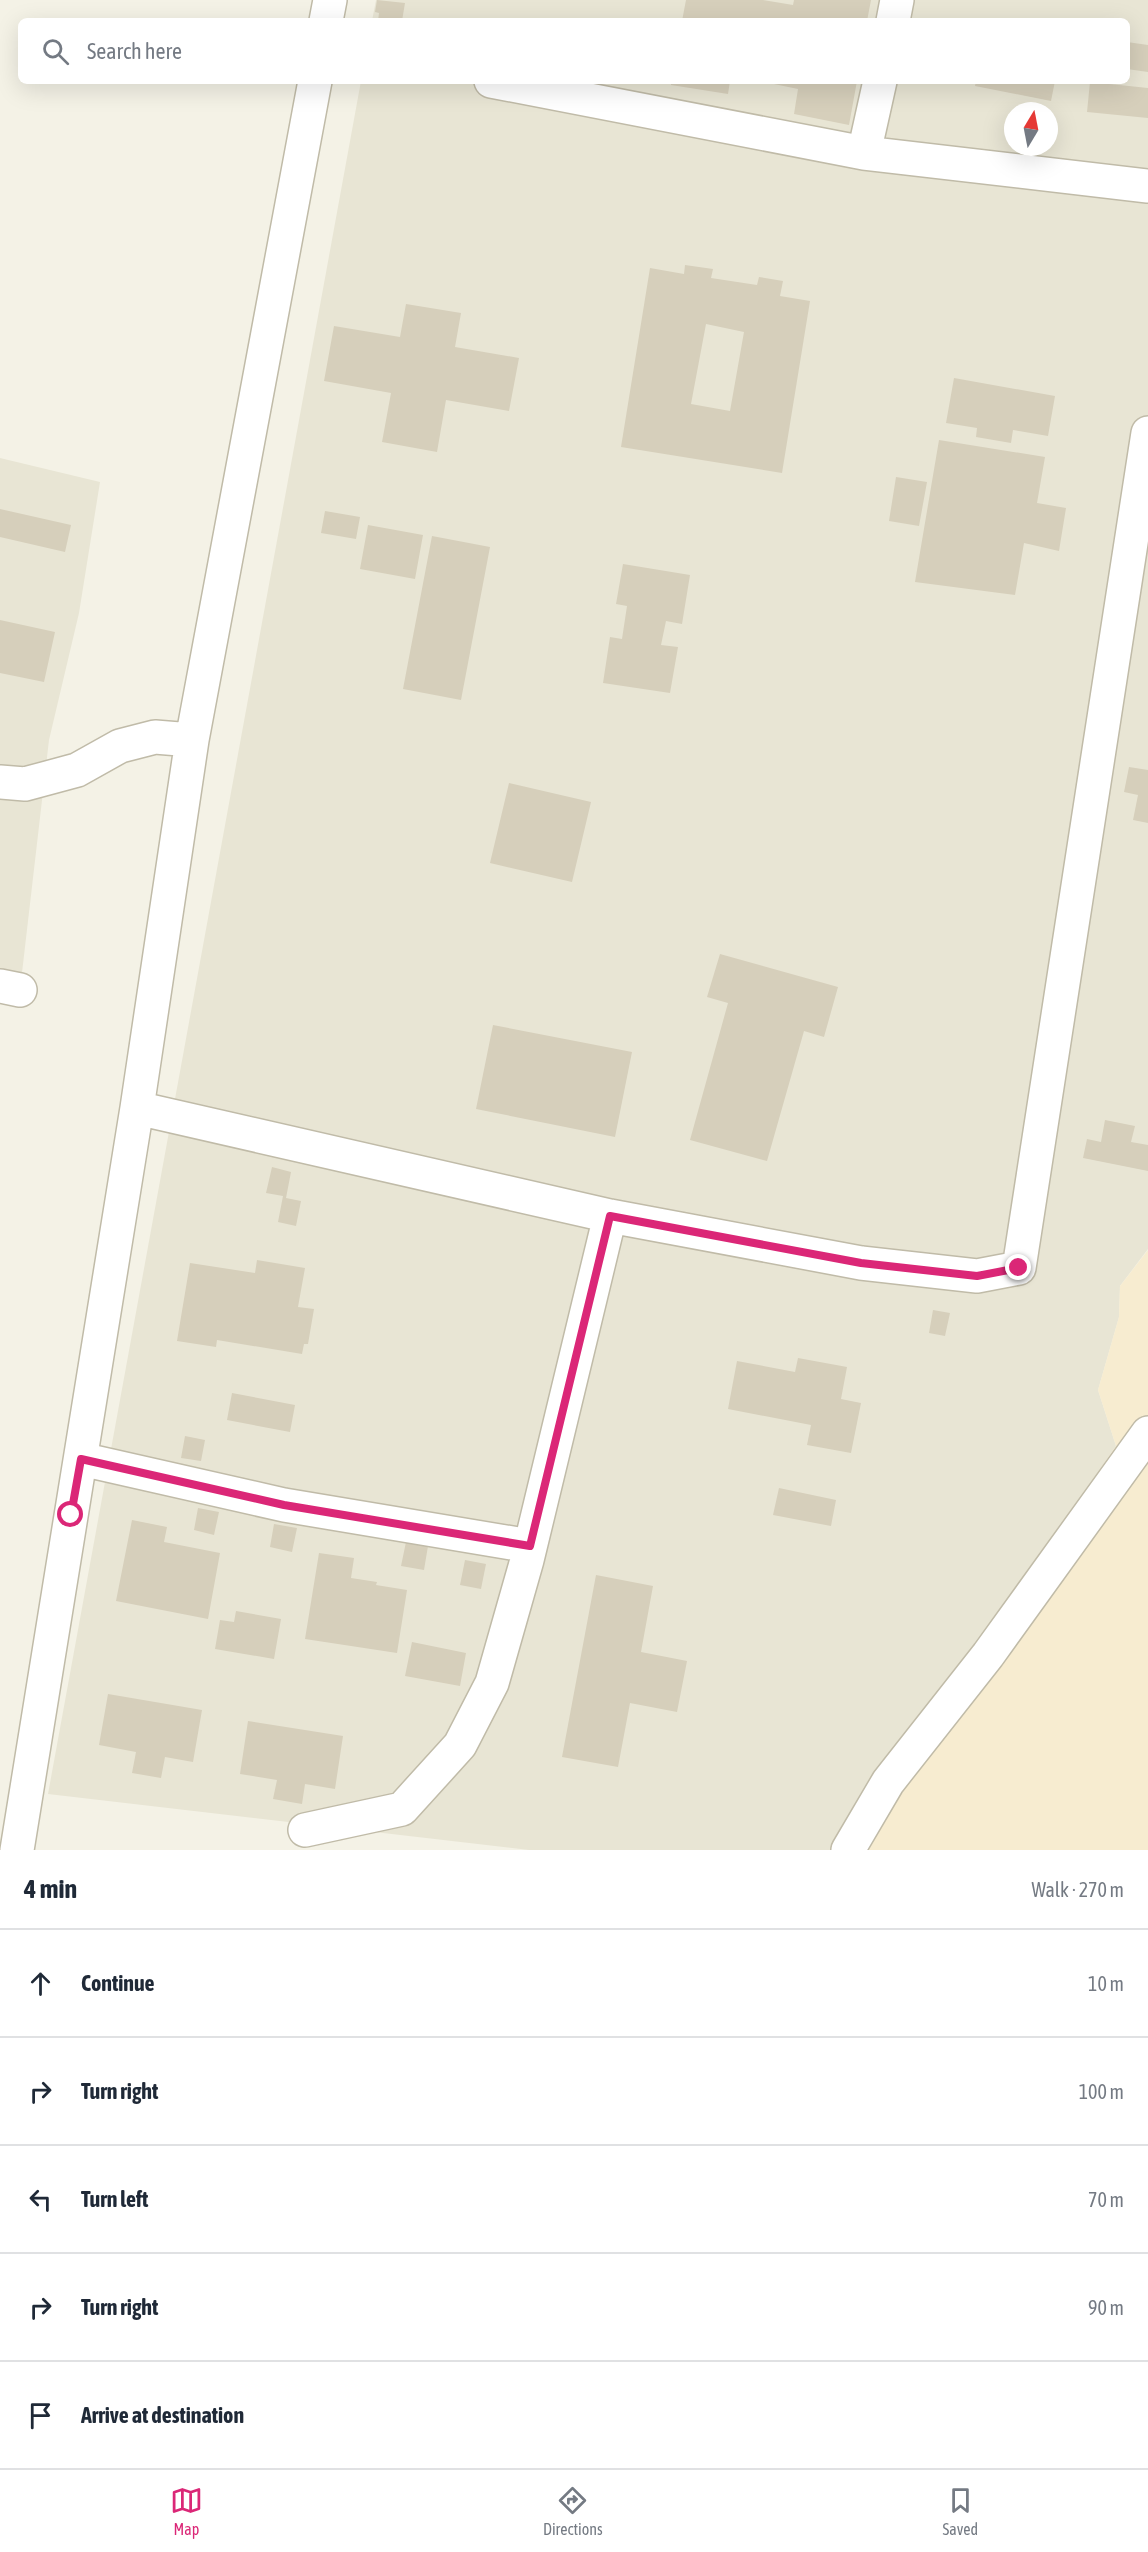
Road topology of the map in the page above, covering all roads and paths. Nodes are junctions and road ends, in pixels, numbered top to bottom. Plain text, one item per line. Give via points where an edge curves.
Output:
1 (330, 0) edge
2 (897, 0) edge
3 (327, 18) edge
4 (894, 18) edge
5 (314, 84) edge
6 (507, 84) edge
7 (879, 84) edge
8 (864, 153) junction
9 (1148, 186) edge
10 (1148, 433) edge
11 (192, 740) junction
12 (0, 782) edge
13 (137, 1108) junction
14 (610, 1216) junction
15 (1148, 1433) edge
16 (81, 1459) junction
17 (530, 1546) junction
18 (305, 1830) dead end
19 (17, 1850) edge
20 (848, 1850) edge

1 - 3 street
2 - 4 street
5 - 11 street
6 - 8 street
7 - 8 street
8 - 9 street
10 - 14 street via 1019,1268 977,1276 861,1263
11 - 12 street via 155,737 120,746 77,770 25,784
11 - 13 street
13 - 14 street
13 - 16 street
14 - 17 street
15 - 20 street via 988,1655 888,1782
16 - 17 street via 284,1505
16 - 19 street
17 - 18 street via 492,1683 460,1745 402,1809

